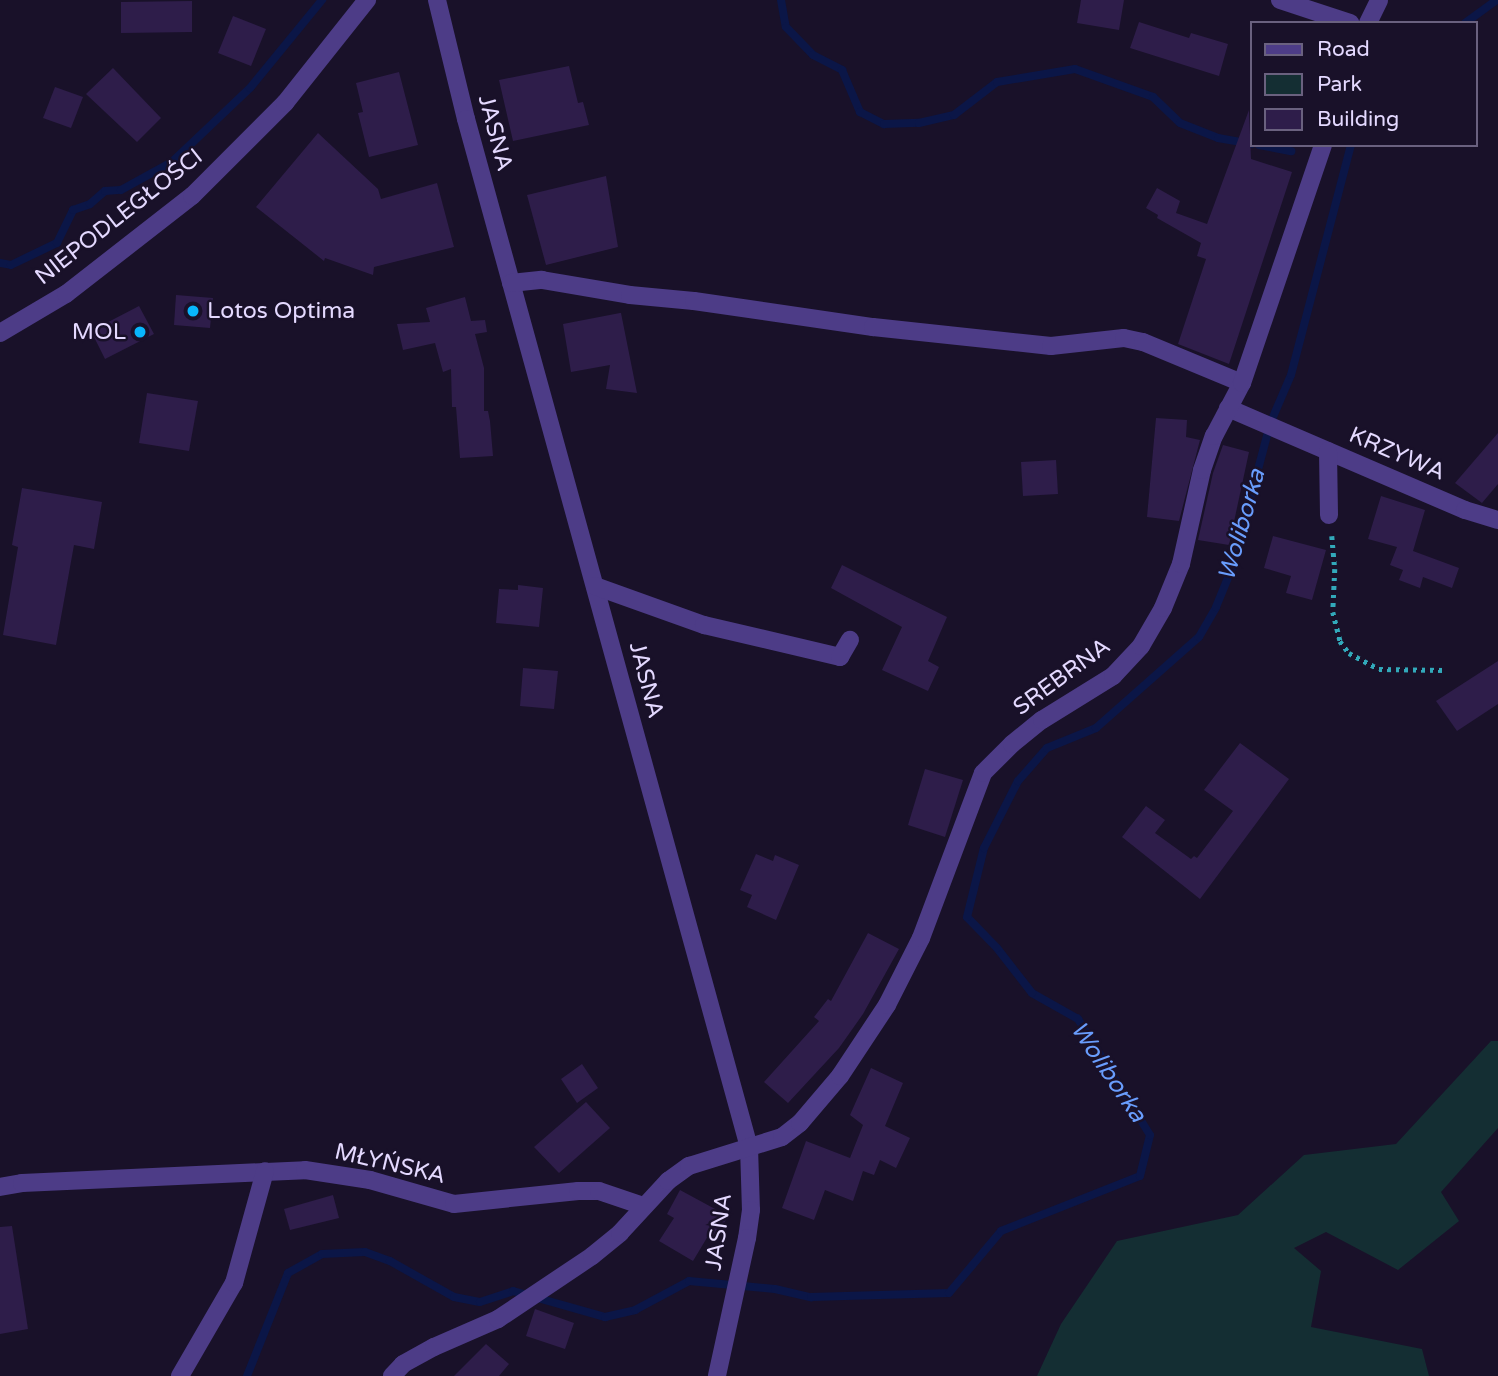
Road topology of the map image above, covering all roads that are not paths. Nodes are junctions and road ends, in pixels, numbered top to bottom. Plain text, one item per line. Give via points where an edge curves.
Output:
1 (367, 0) edge
2 (437, 0) edge
3 (1280, 0) edge
4 (1379, 0) edge
5 (1344, 21) edge
6 (1369, 21) edge
7 (1322, 147) edge
8 (511, 283) junction
9 (0, 333) edge
10 (1242, 383) junction
11 (1228, 408) junction
12 (1328, 451) junction
13 (1329, 514) road end
14 (1498, 520) edge
15 (594, 586) junction
16 (850, 640) dead end
17 (749, 1147) junction
18 (265, 1171) junction
19 (0, 1187) edge
20 (643, 1206) junction
21 (180, 1376) edge
22 (392, 1376) edge
23 (716, 1376) edge

1 - 9 street, NIEPODLEGŁOŚCI via 285,103 192,196 66,294
2 - 8 street, JASNA
3 - 5 street
4 - 6 street
7 - 10 street, SREBRNA
8 - 10 street via 542,280 873,327 1051,346 1125,338
8 - 15 street, JASNA
10 - 11 street, SREBRNA
11 - 12 street, KRZYWA
11 - 17 street, SREBRNA via 1202,470 1181,564 1141,646 1113,676 1042,720 983,773 920,938 887,1005 840,1076 800,1123 782,1137
12 - 13 street
12 - 14 street, KRZYWA
15 - 16 street via 705,625 840,657
15 - 17 street, JASNA
17 - 20 street via 689,1166
17 - 23 street, JASNA via 751,1210
18 - 19 street, MŁYŃSKA via 22,1182
18 - 20 street, MŁYŃSKA via 346,1175 454,1204 599,1191
18 - 21 street via 234,1283
20 - 22 street via 620,1233 516,1308 403,1364

